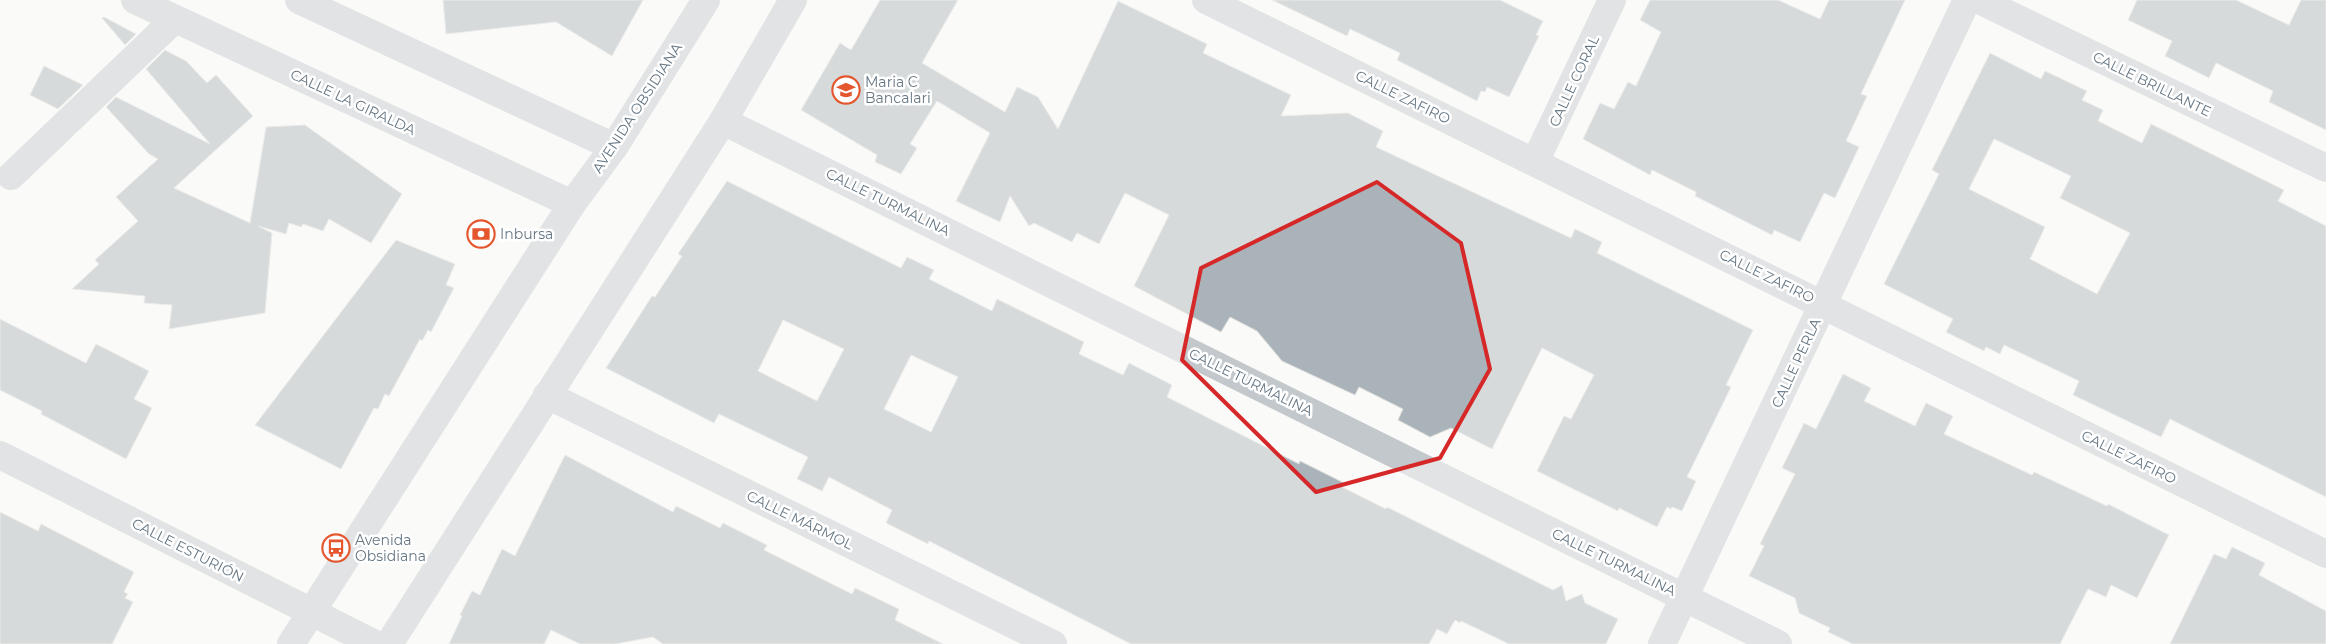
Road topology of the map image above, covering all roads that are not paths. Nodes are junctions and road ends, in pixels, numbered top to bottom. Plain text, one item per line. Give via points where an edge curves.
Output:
1 (135, 0) edge
2 (299, 0) edge
3 (706, 0) edge
4 (793, 0) edge
5 (1612, 0) edge
6 (1967, 0) edge
7 (1978, 0) edge
8 (1220, 3) edge
9 (175, 19) junction
10 (723, 121) junction
11 (614, 147) junction
12 (1535, 162) junction
13 (2326, 168) edge
14 (11, 176) dead end
15 (572, 204) junction
16 (1823, 305) junction
17 (547, 395) junction
18 (0, 455) edge
19 (2326, 554) edge
20 (1685, 597) junction
21 (312, 613) junction
22 (291, 644) edge
23 (375, 644) edge
24 (389, 644) edge
25 (1053, 644) edge
26 (1662, 644) edge
27 (1778, 644) edge

1 - 9 street, CALLE LA GIRALDA
2 - 11 street
3 - 11 street, AVENIDA OBSIDIANA
4 - 10 street
5 - 12 street, CALLE CORAL
6 - 16 street, CALLE PERLA
7 - 13 street, CALLE BRILLANTE
8 - 12 street, CALLE ZAFIRO
9 - 14 street
9 - 15 street, CALLE LA GIRALDA
10 - 17 street
10 - 20 street, CALLE TURMALINA
11 - 15 street, AVENIDA OBSIDIANA
12 - 16 street, CALLE ZAFIRO
15 - 21 street, AVENIDA OBSIDIANA
16 - 19 street, CALLE ZAFIRO
16 - 20 street, CALLE PERLA
17 - 24 street
17 - 25 street, CALLE MÁRMOL
18 - 21 street, CALLE ESTURIÓN
20 - 26 street, CALLE PERLA
20 - 27 street, CALLE TURMALINA
21 - 22 street, AVENIDA OBSIDIANA
21 - 23 street, CALLE ESTURIÓN

